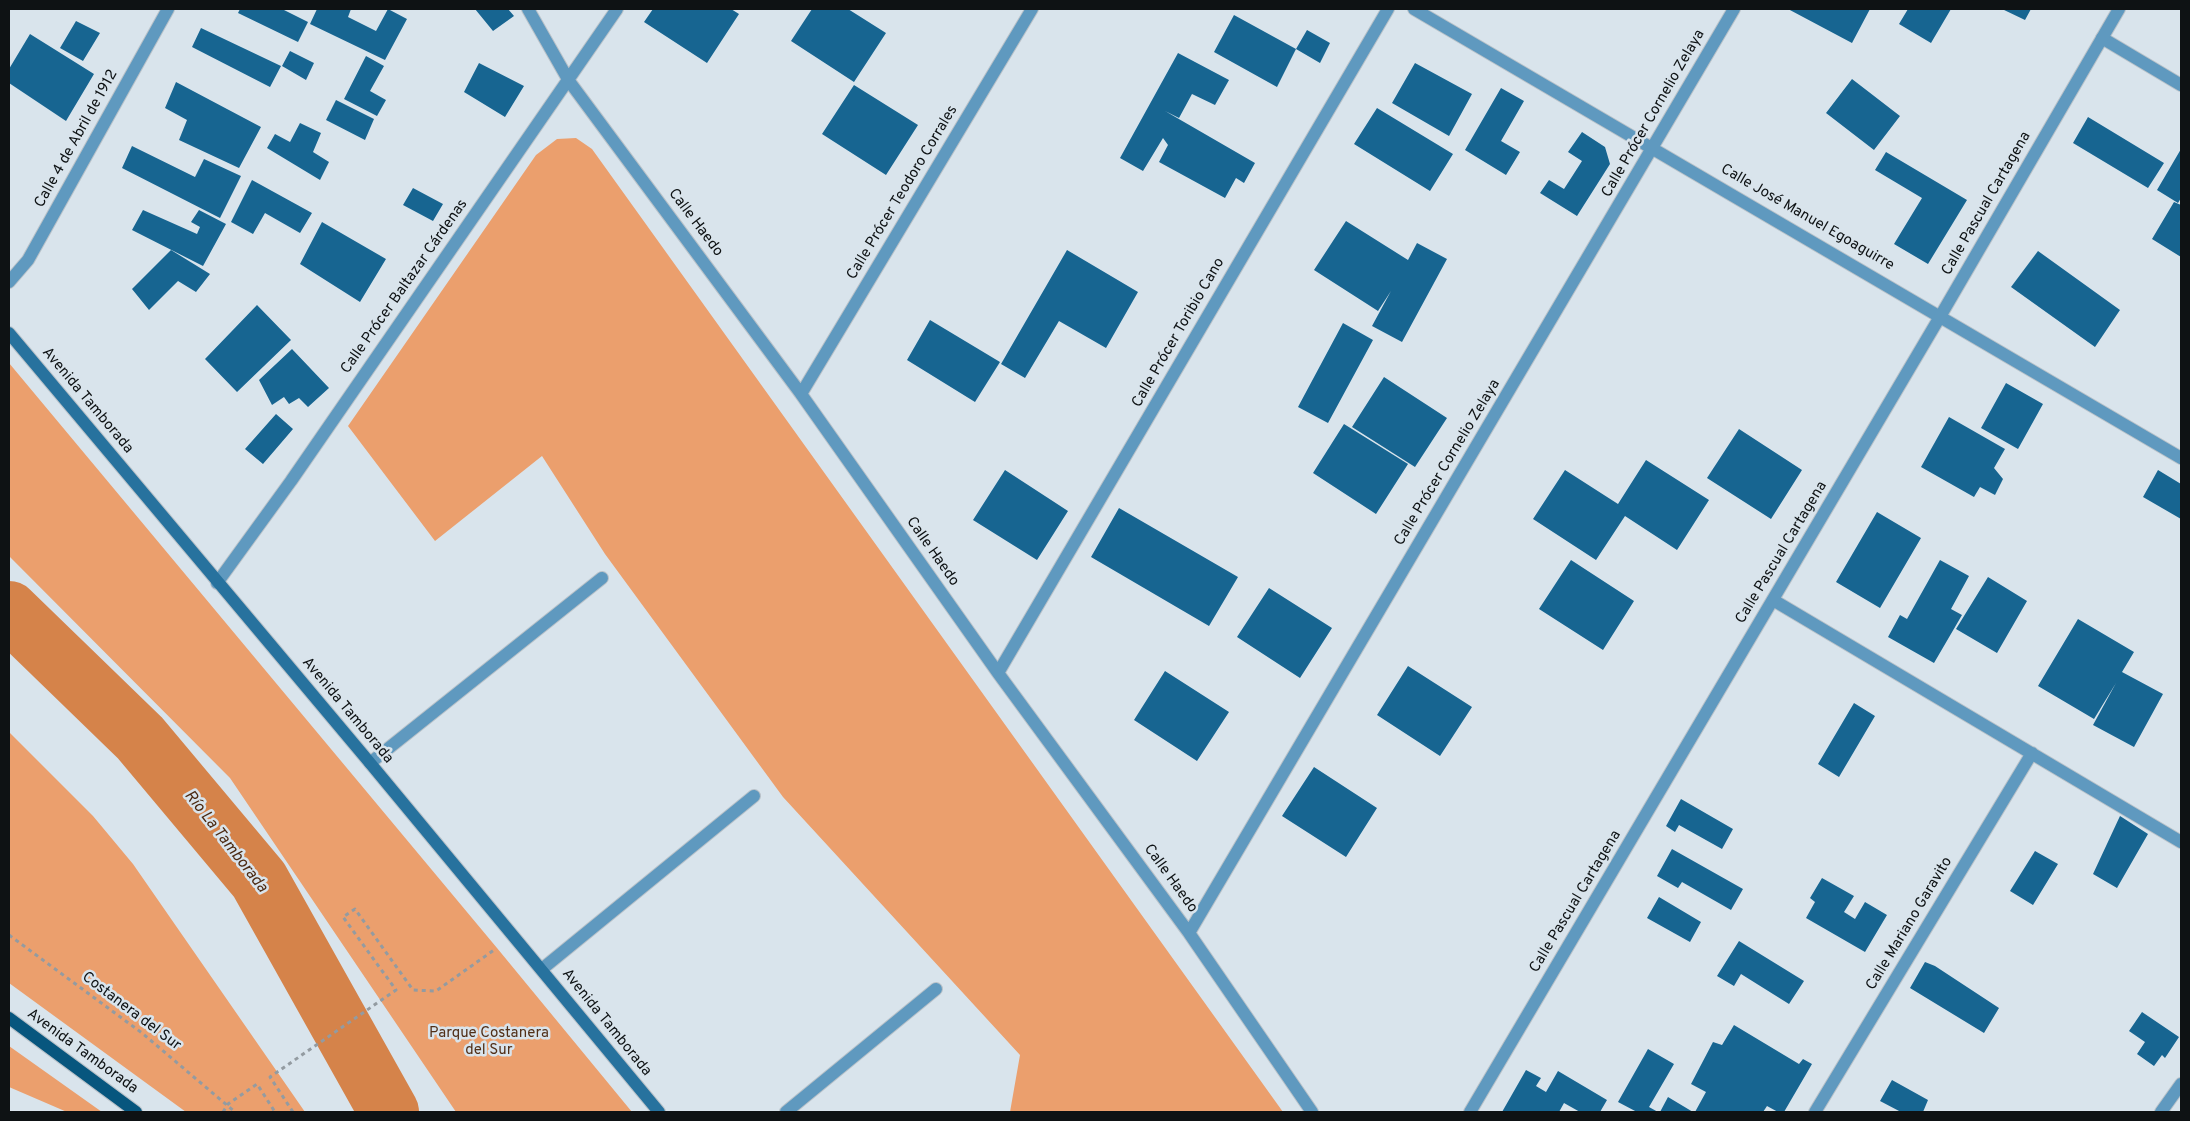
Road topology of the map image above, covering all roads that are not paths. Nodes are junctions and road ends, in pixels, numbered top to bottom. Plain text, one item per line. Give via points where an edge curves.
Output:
1 (168, 9) edge
2 (528, 9) edge
3 (617, 9) edge
4 (1032, 9) edge
5 (1388, 9) edge
6 (1414, 9) edge
7 (1734, 9) edge
8 (2119, 9) edge
9 (2102, 38) junction
10 (569, 80) junction
11 (2181, 85) edge
12 (1654, 148) junction
13 (9, 282) edge
14 (1941, 315) junction
15 (9, 333) edge
16 (801, 394) junction
17 (2181, 458) edge
18 (602, 578) dead end
19 (217, 583) junction
20 (1773, 600) junction
21 (998, 673) junction
22 (2032, 753) junction
23 (370, 763) junction
24 (754, 796) dead end
25 (2181, 842) edge
26 (1189, 933) junction
27 (542, 969) junction
28 (936, 989) dead end
29 (9, 1018) edge
30 (2181, 1084) edge
31 (136, 1112) edge
32 (658, 1112) edge
33 (786, 1112) edge
34 (1312, 1112) edge
35 (1470, 1112) edge
36 (1815, 1112) edge
37 (2161, 1112) edge

1 - 13 street, Calle 4 de Abril de 1912 via 28,260
2 - 10 street, Calle Haedo
3 - 10 street, Calle Prócer Baltazar Cárdenas
4 - 16 street, Calle Prócer Teodoro Corrales
5 - 21 street, Calle Prócer Toribio Cano
6 - 12 street, Calle José Manuel Egoaguirre
7 - 12 street, Calle Prócer Cornelio Zelaya
8 - 9 street, Calle Pascual Cartagena
9 - 11 street
9 - 14 street, Calle Pascual Cartagena
10 - 16 street, Calle Haedo
10 - 19 street, Calle Prócer Baltazar Cárdenas
12 - 14 street, Calle José Manuel Egoaguirre
12 - 26 street, Calle Prócer Cornelio Zelaya
14 - 17 street, Calle José Manuel Egoaguirre
14 - 20 street, Calle Pascual Cartagena
15 - 19 main road, Avenida Tamborada
16 - 21 street, Calle Haedo
18 - 23 street
19 - 23 main road, Avenida Tamborada
20 - 22 street
20 - 35 street, Calle Pascual Cartagena
21 - 26 street, Calle Haedo
22 - 25 street
22 - 36 street, Calle Mariano Garavito
23 - 27 main road, Avenida Tamborada
24 - 27 street
26 - 34 street, Calle Haedo
27 - 32 main road, Avenida Tamborada
28 - 33 street
29 - 31 main road, Avenida Tamborada
30 - 37 street

